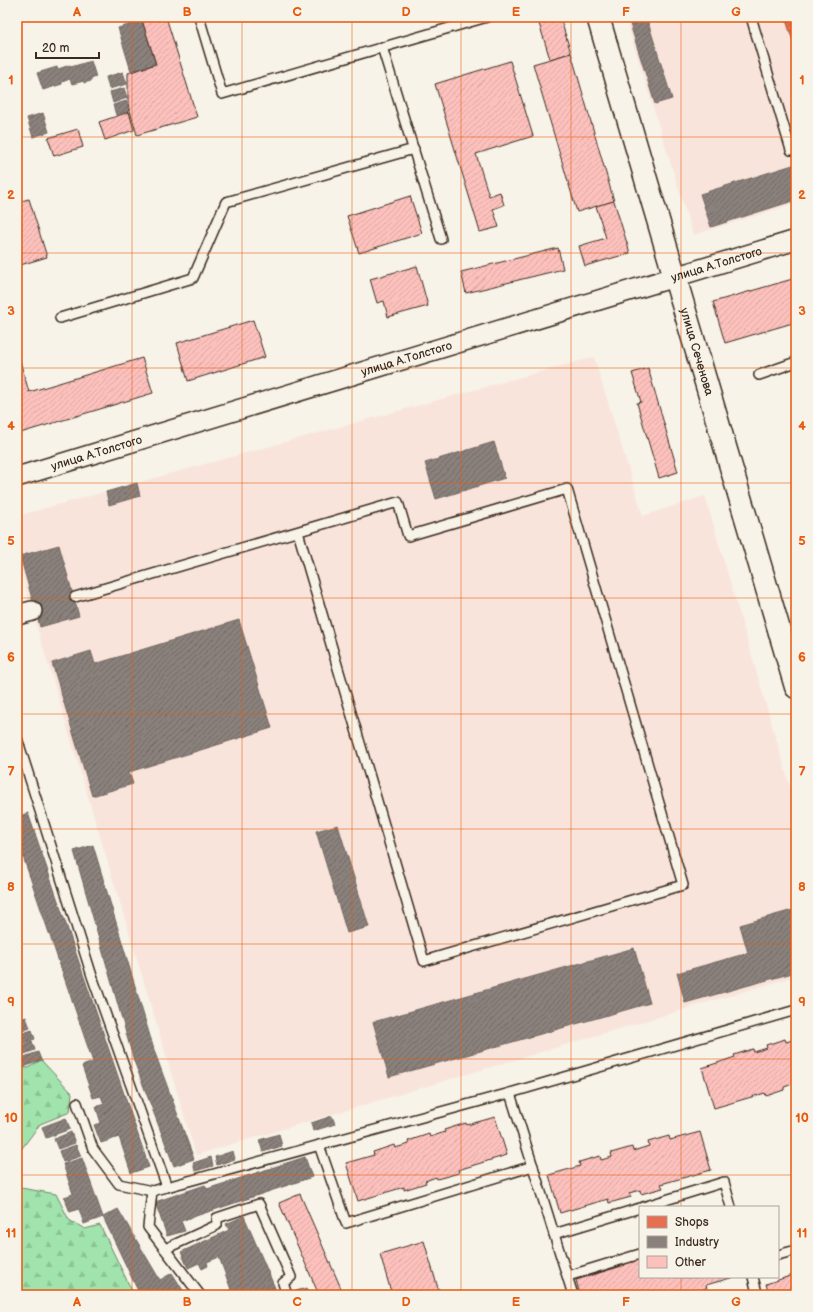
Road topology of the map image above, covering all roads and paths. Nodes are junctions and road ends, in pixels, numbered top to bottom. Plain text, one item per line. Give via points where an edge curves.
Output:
1 (200, 17) edge
2 (487, 17) edge
3 (598, 17) edge
4 (751, 17) edge
5 (382, 47) junction
6 (414, 149) junction
7 (796, 149) edge
8 (441, 239) dead end
9 (796, 240) edge
10 (674, 276) junction
11 (60, 318) dead end
12 (796, 362) edge
13 (759, 375) dead end
14 (17, 477) edge
15 (298, 532) junction
16 (75, 597) dead end
17 (796, 687) edge
18 (17, 738) edge
19 (796, 1010) edge
20 (510, 1093) junction
21 (77, 1103) dead end
22 (319, 1145) junction
23 (533, 1166) junction
24 (167, 1186) junction
25 (152, 1191) junction
26 (644, 1206) edge
27 (732, 1206) edge
28 (639, 1208) edge
29 (554, 1234) junction
30 (165, 1250) junction
31 (796, 1250) edge
32 (639, 1254) edge
33 (779, 1255) edge
34 (568, 1276) junction
35 (753, 1278) edge
36 (200, 1295) edge
37 (286, 1295) edge
38 (574, 1295) edge
39 (755, 1295) edge

1 - 5 lane via 222,94
2 - 5 lane
3 - 10 main road, улица Сеченова
4 - 7 lane via 791,150
5 - 6 lane
6 - 8 lane
6 - 11 lane via 226,202 193,278
9 - 10 street, улица А.Толстого
10 - 14 street, улица А.Толстого
10 - 17 main road, улица Сеченова
12 - 13 lane
15 - 15 lane via 398,502 408,536 567,489 683,885 424,961
15 - 16 lane
18 - 24 lane via 92,976
19 - 20 lane
20 - 22 lane
20 - 23 lane
21 - 25 lane via 94,1149 119,1184
22 - 23 lane via 346,1222
22 - 24 lane
23 - 29 lane
24 - 25 lane
25 - 30 lane via 148,1227
26 - 27 lane via 724,1182
28 - 29 lane
29 - 34 lane
30 - 36 lane
30 - 37 lane via 217,1226 217,1218 259,1204 292,1277 283,1283
31 - 33 lane
32 - 34 lane
34 - 38 lane
35 - 39 lane via 757,1294

